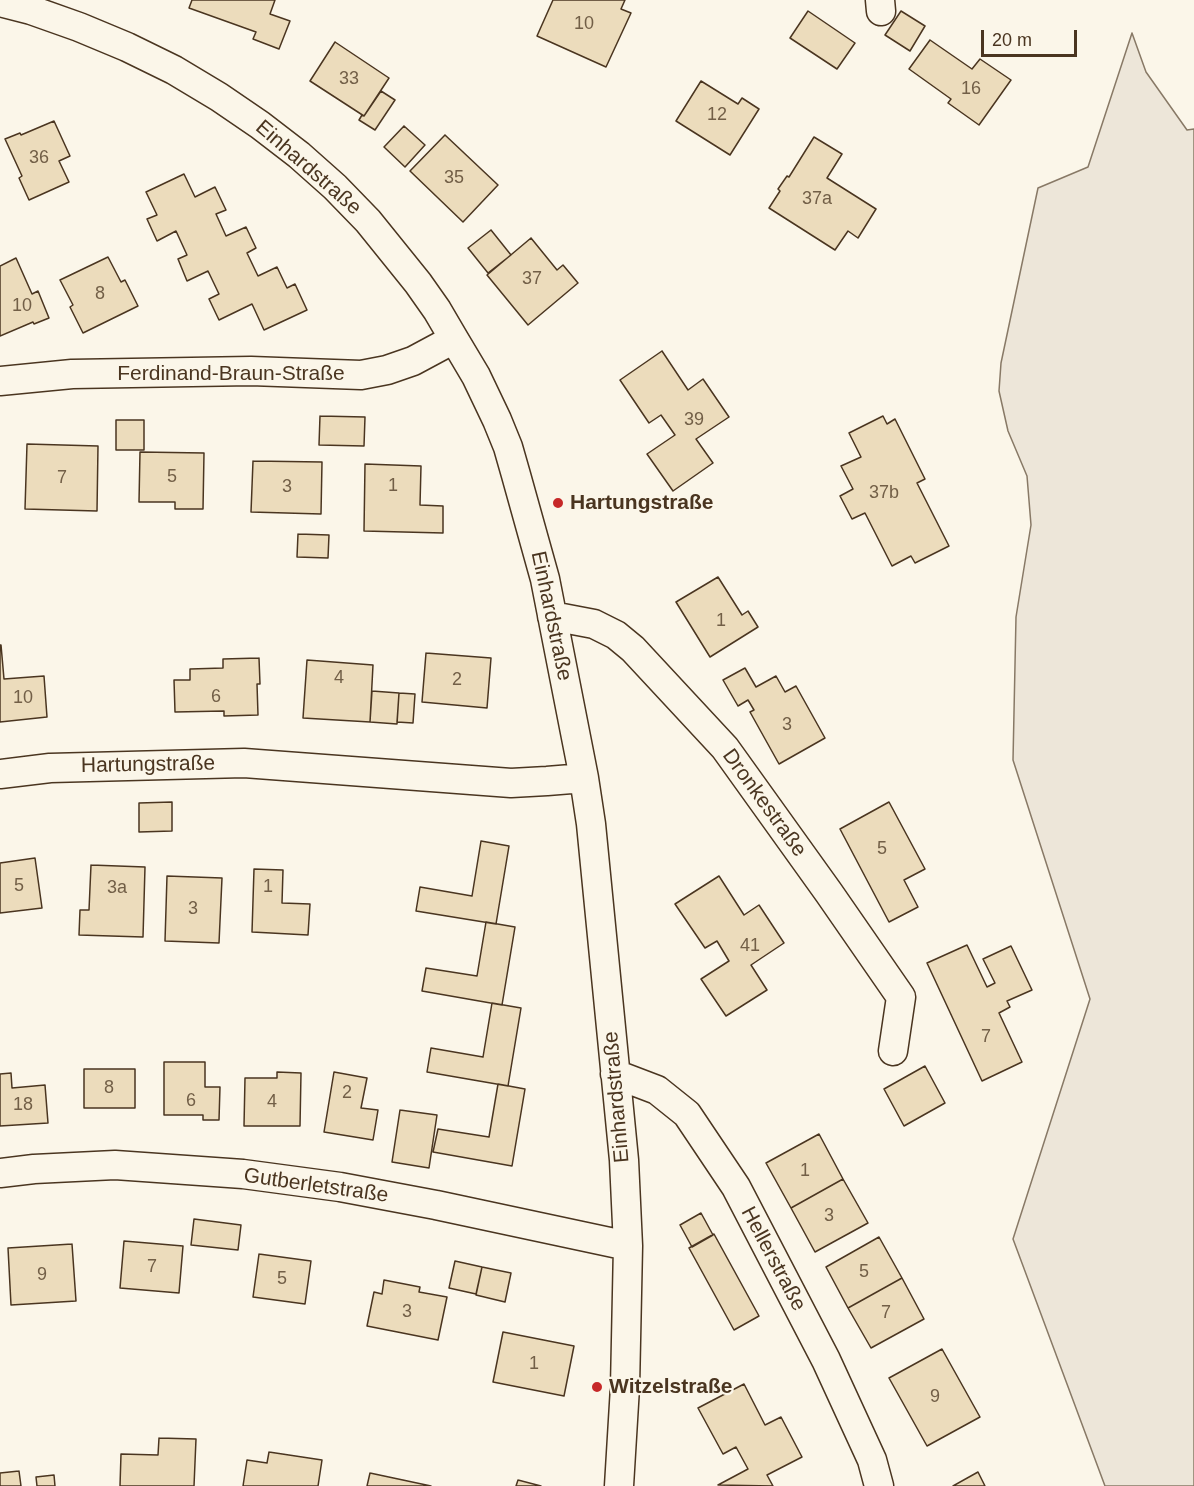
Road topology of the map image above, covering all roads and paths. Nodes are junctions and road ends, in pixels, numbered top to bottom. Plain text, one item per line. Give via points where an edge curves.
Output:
1 (0, 2) edge
2 (454, 339) junction
3 (0, 381) edge
4 (552, 616) junction
5 (0, 774) edge
6 (584, 778) junction
7 (892, 1051) dead end
8 (615, 1074) junction
9 (0, 1173) edge
10 (628, 1246) junction
11 (622, 1483) edge
12 (879, 1486) edge

1 - 2 street, Einhardstraße via 127,47 174,70 260,125 299,155 368,221 418,283
2 - 3 street, Ferdinand-Braun-Straße via 413,361 361,375 72,374
2 - 4 street, Einhardstraße via 476,376 508,447
4 - 6 street, Einhardstraße
4 - 7 street, Dronkestraße via 594,624 616,634 725,748 901,997
5 - 6 street, Hartungstraße via 50,768 244,763 511,783
6 - 8 street, Einhardstraße
8 - 10 street, Einhardstraße
8 - 12 street, Hellerstraße via 657,1090 687,1114 736,1187 826,1360 872,1460
9 - 10 street, Gutberletstraße via 115,1165 243,1174 340,1187
10 - 11 street, Einhardstraße

